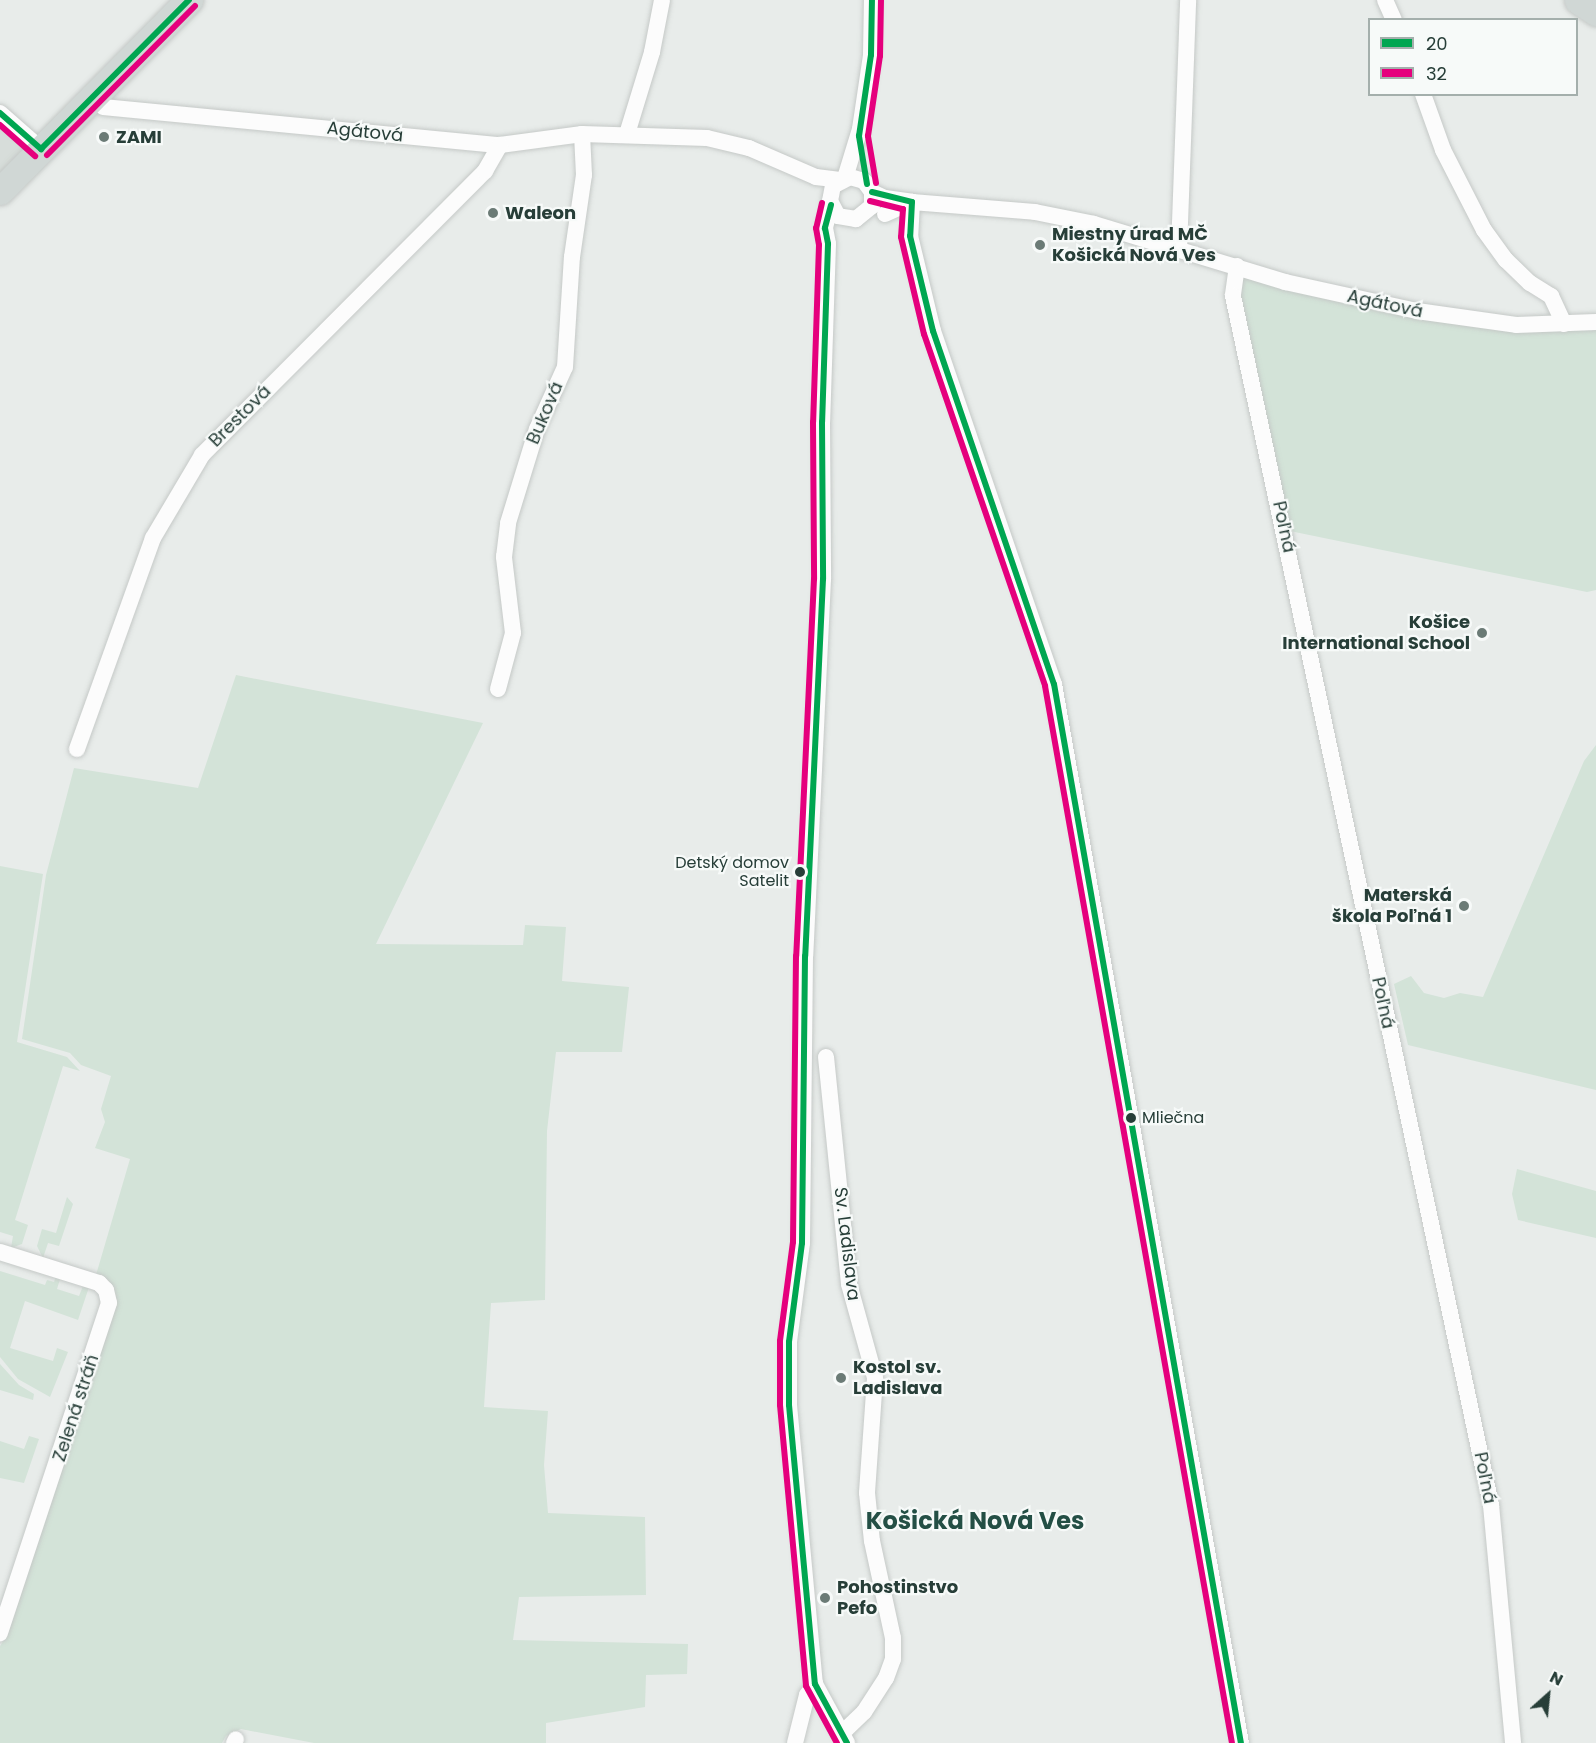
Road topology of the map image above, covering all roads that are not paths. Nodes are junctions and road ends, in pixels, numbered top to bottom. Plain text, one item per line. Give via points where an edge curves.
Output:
1 (189, 0) edge
2 (662, 0) edge
3 (872, 0) edge
4 (1188, 0) edge
5 (1385, 0) edge
6 (1578, 0) edge
7 (1596, 12) edge
8 (1393, 18) edge
9 (1424, 96) edge
10 (103, 107) dead end
11 (0, 113) edge
12 (582, 134) junction
13 (627, 134) junction
14 (859, 136) junction
15 (500, 145) junction
16 (41, 149) junction
17 (816, 177) junction
18 (843, 179) junction
19 (869, 188) junction
20 (0, 191) edge
21 (830, 201) junction
22 (912, 202) junction
23 (885, 214) junction
24 (855, 218) junction
25 (910, 236) junction
26 (828, 244) junction
27 (1179, 250) junction
28 (1237, 267) junction
29 (1596, 322) edge
30 (1564, 324) junction
31 (498, 689) dead end
32 (77, 749) dead end
33 (826, 1057) dead end
34 (0, 1252) edge
35 (0, 1633) edge
36 (815, 1684) junction
37 (845, 1738) edge
38 (795, 1743) edge
39 (1241, 1743) edge
40 (1513, 1743) edge

1 - 16 main road
2 - 13 street via 652,52
3 - 14 street via 871,56
4 - 27 street
5 - 8 street
6 - 7 main road
9 - 30 street via 1443,150 1484,230 1506,260 1551,296
10 - 15 street, Agátová
11 - 16 street
12 - 13 street, Agátová
12 - 15 street, Agátová
12 - 31 street, Buková via 584,175 572,257 565,367 537,429 508,523 504,557 513,633
13 - 17 street, Agátová via 717,141 749,148
14 - 18 street
14 - 19 street
15 - 32 street, Brestová via 485,171 202,454 153,538
16 - 20 main road
17 - 18 street
17 - 21 street
18 - 19 street via 859,178
18 - 21 street
19 - 22 street, Agátová
19 - 24 street via 872,206
21 - 24 street
21 - 26 street, Sv. Ladislava via 825,228
22 - 23 street
22 - 25 street
22 - 27 street, Agátová via 1035,212
23 - 24 street
23 - 25 street
24 - 26 street
25 - 39 street via 933,331 1054,684
26 - 36 street, Sv. Ladislava via 822,410 823,579 805,956 802,1243 789,1342 789,1405
27 - 28 street, Agátová
28 - 30 street, Agátová via 1285,282 1427,313 1516,325
28 - 40 street, Poľná via 1233,296 1491,1505
29 - 30 street, Agátová
33 - 37 street, Sv. Ladislava via 849,1284 875,1378 867,1493 872,1541 893,1638 893,1659 886,1678
34 - 35 street, Zelená stráň via 99,1283 109,1303
36 - 37 street, Sv. Ladislava
36 - 38 street via 807,1695

